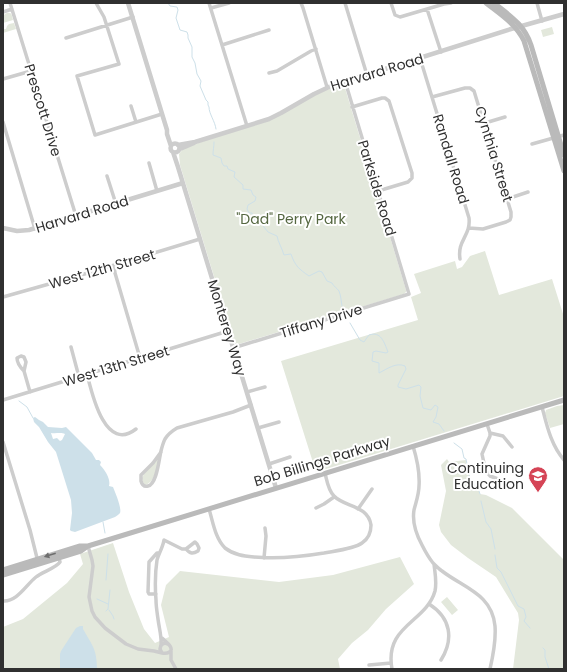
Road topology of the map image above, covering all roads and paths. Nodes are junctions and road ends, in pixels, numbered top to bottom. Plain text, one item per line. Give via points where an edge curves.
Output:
1 (10, 3) edge
2 (96, 3) edge
3 (128, 3) edge
4 (210, 3) edge
5 (229, 3) edge
6 (301, 3) edge
7 (345, 3) edge
8 (391, 3) edge
9 (450, 3) edge
10 (486, 3) edge
11 (494, 3) edge
12 (537, 3) edge
13 (211, 8) junction
14 (12, 9) junction
15 (427, 9) junction
16 (3, 12) edge
17 (564, 14) edge
18 (133, 17) junction
19 (542, 21) junction
20 (107, 25) junction
21 (519, 27) junction
22 (269, 30) dead end
23 (66, 38) dead end
24 (222, 45) junction
25 (316, 49) junction
26 (441, 52) junction
27 (420, 58) junction
28 (31, 71) junction
29 (269, 73) dead end
30 (367, 75) junction
31 (3, 79) edge
32 (345, 82) junction
33 (327, 87) junction
34 (432, 97) junction
35 (131, 106) dead end
36 (352, 107) junction
37 (162, 114) junction
38 (505, 117) dead end
39 (3, 122) edge
40 (136, 122) junction
41 (484, 123) junction
42 (247, 126) junction
43 (167, 130) junction
44 (559, 136) edge
45 (532, 144) dead end
46 (177, 148) junction
47 (564, 155) edge
48 (149, 163) dead end
49 (564, 171) edge
50 (107, 176) dead end
51 (183, 183) junction
52 (157, 191) junction
53 (378, 191) junction
54 (528, 192) dead end
55 (508, 198) junction
56 (116, 204) junction
57 (76, 216) junction
58 (3, 228) edge
59 (35, 228) junction
60 (469, 228) junction
61 (200, 239) junction
62 (460, 259) dead end
63 (114, 265) junction
64 (409, 294) joint
65 (3, 297) edge
66 (228, 331) junction
67 (71, 347) dead end
68 (233, 348) junction
69 (140, 358) junction
70 (24, 371) dead end
71 (87, 374) junction
72 (79, 377) junction
73 (265, 387) dead end
74 (30, 392) junction
75 (247, 392) junction
76 (3, 400) edge
77 (564, 400) edge
78 (251, 405) junction
79 (542, 407) junction
80 (279, 422) dead end
81 (487, 424) junction
82 (136, 428) dead end
83 (258, 428) junction
84 (490, 433) junction
85 (3, 442) edge
86 (413, 446) junction
87 (512, 447) dead end
88 (161, 452) junction
89 (290, 457) dead end
90 (564, 460) edge
91 (268, 464) junction
92 (325, 473) junction
93 (506, 482) dead end
94 (276, 488) junction
95 (372, 489) dead end
96 (334, 497) junction
97 (316, 508) dead end
98 (209, 509) junction
99 (358, 509) junction
100 (265, 528) dead end
101 (88, 546) junction
102 (186, 549) dead end
103 (160, 553) junction
104 (59, 558) junction
105 (264, 558) junction
106 (38, 562) junction
107 (434, 564) junction
108 (3, 570) edge
109 (3, 575) edge
110 (156, 594) junction
111 (3, 601) edge
112 (429, 604) junction
113 (162, 638) junction
114 (168, 644) junction
115 (161, 646) junction
116 (171, 650) junction
117 (154, 651) junction
118 (163, 653) junction
119 (172, 660) junction
120 (441, 660) dead end
121 (391, 663) junction
122 (369, 665) dead end
123 (176, 669) edge
124 (392, 669) edge
125 (490, 669) edge

1 - 14 street, Prescott Drive
2 - 20 street
3 - 18 street
4 - 13 street
5 - 13 street
6 - 25 street
7 - 30 street
8 - 15 street via 394,14 398,17
9 - 15 street
10 - 21 main road
11 - 21 main road via 516,21
12 - 19 street
13 - 24 street
14 - 16 street
14 - 28 street, Prescott Drive
15 - 26 street
17 - 19 street, Harvard Road
18 - 20 street
18 - 37 street
19 - 21 street, Harvard Road
20 - 23 street
20 - 40 street via 119,64 77,76 95,135
21 - 26 street, Harvard Road
21 - 44 main road
22 - 24 street
24 - 42 street
25 - 29 street
25 - 33 street
26 - 27 street, Harvard Road
27 - 30 street, Harvard Road
27 - 34 street, Randall Road
28 - 31 street
28 - 57 street, Prescott Drive
30 - 32 street, Harvard Road
32 - 33 street, Harvard Road
32 - 36 street, Parkside Road
33 - 42 street, Harvard Road via 276,116
34 - 41 street, Cynthia Street via 465,88 472,89
34 - 60 street, Randall Road via 468,213
35 - 40 street
36 - 53 street, Parkside Road
36 - 53 street via 382,98 389,101 408,159 412,175 410,181
37 - 40 street
37 - 43 street
38 - 41 street
39 - 59 street
41 - 55 street, Cynthia Street
42 - 46 street, Harvard Road
43 - 46 street
43 - 46 street via 171,150
44 - 45 street
44 - 47 main road
44 - 49 main road
46 - 51 street, Monterey Way via 178,167
48 - 52 street
50 - 56 street
51 - 52 street, Harvard Road
51 - 61 street, Monterey Way
52 - 56 street, Harvard Road
53 - 64 street, Parkside Road
54 - 55 street
55 - 60 street, Cynthia Street via 512,215 510,220 483,229
56 - 57 street, Harvard Road
57 - 59 street, Harvard Road
58 - 59 street, Harvard Road via 21,232
60 - 62 street via 460,245
61 - 63 street, West 12th Street
61 - 66 street, Monterey Way
63 - 65 street, West 12th Street
63 - 69 street
64 - 68 street, Tiffany Drive
66 - 68 street, Monterey Way
66 - 69 street, West 13th Street
67 - 72 street
68 - 75 street, Monterey Way
69 - 71 street, West 13th Street
70 - 74 street
71 - 72 street, West 13th Street
71 - 82 street via 98,410 106,425 121,434 130,433
72 - 74 street, West 13th Street
73 - 75 street
74 - 76 street, West 13th Street
75 - 78 street, Monterey Way
77 - 79 main road, Bob Billings Parkway
78 - 83 street, Monterey Way
78 - 88 street via 171,431
79 - 81 main road, Bob Billings Parkway
79 - 90 street via 553,442
80 - 83 street
81 - 84 street
81 - 86 main road, Bob Billings Parkway
83 - 91 street, Monterey Way
84 - 87 street via 503,436
84 - 93 street via 482,454 485,468 490,476
85 - 106 street
86 - 92 main road, Bob Billings Parkway
86 - 107 street via 419,477 414,522 419,539
88 - 88 street via 141,475 141,481 146,487 152,483
89 - 91 street
91 - 94 street, Monterey Way
92 - 94 main road, Bob Billings Parkway
92 - 96 street
94 - 98 main road, Bob Billings Parkway
95 - 99 street
96 - 97 street
96 - 99 street
98 - 101 main road, Bob Billings Parkway
98 - 105 street via 218,538 226,549 241,555
99 - 105 street via 366,514 371,526 369,535 360,544 298,557
100 - 105 street
101 - 104 main road, Bob Billings Parkway
101 -> 106 main road, Bob Billings Parkway via 80,546
101 - 117 street via 93,566 89,597 95,617 126,644
102 - 103 street via 164,540
103 - 110 street via 156,570
103 - 110 street via 149,562 148,592
104 - 106 main road, Bob Billings Parkway
104 - 111 street via 58,565 37,576 12,599
106 - 108 main road, Bob Billings Parkway
106 - 109 main road, Bob Billings Parkway
107 - 112 street via 436,586
107 - 125 street via 478,594 492,614 495,628
110 - 113 street
112 - 120 street via 442,616 448,630 448,646
112 - 121 street via 398,636 393,647
113 - 114 street
113 - 115 street
114 - 115 street
114 - 116 street
115 - 117 street
115 - 118 street
116 - 118 street via 168,654
116 - 119 street
117 - 118 street
118 - 119 street
119 - 123 street
121 - 122 street
121 - 124 street

